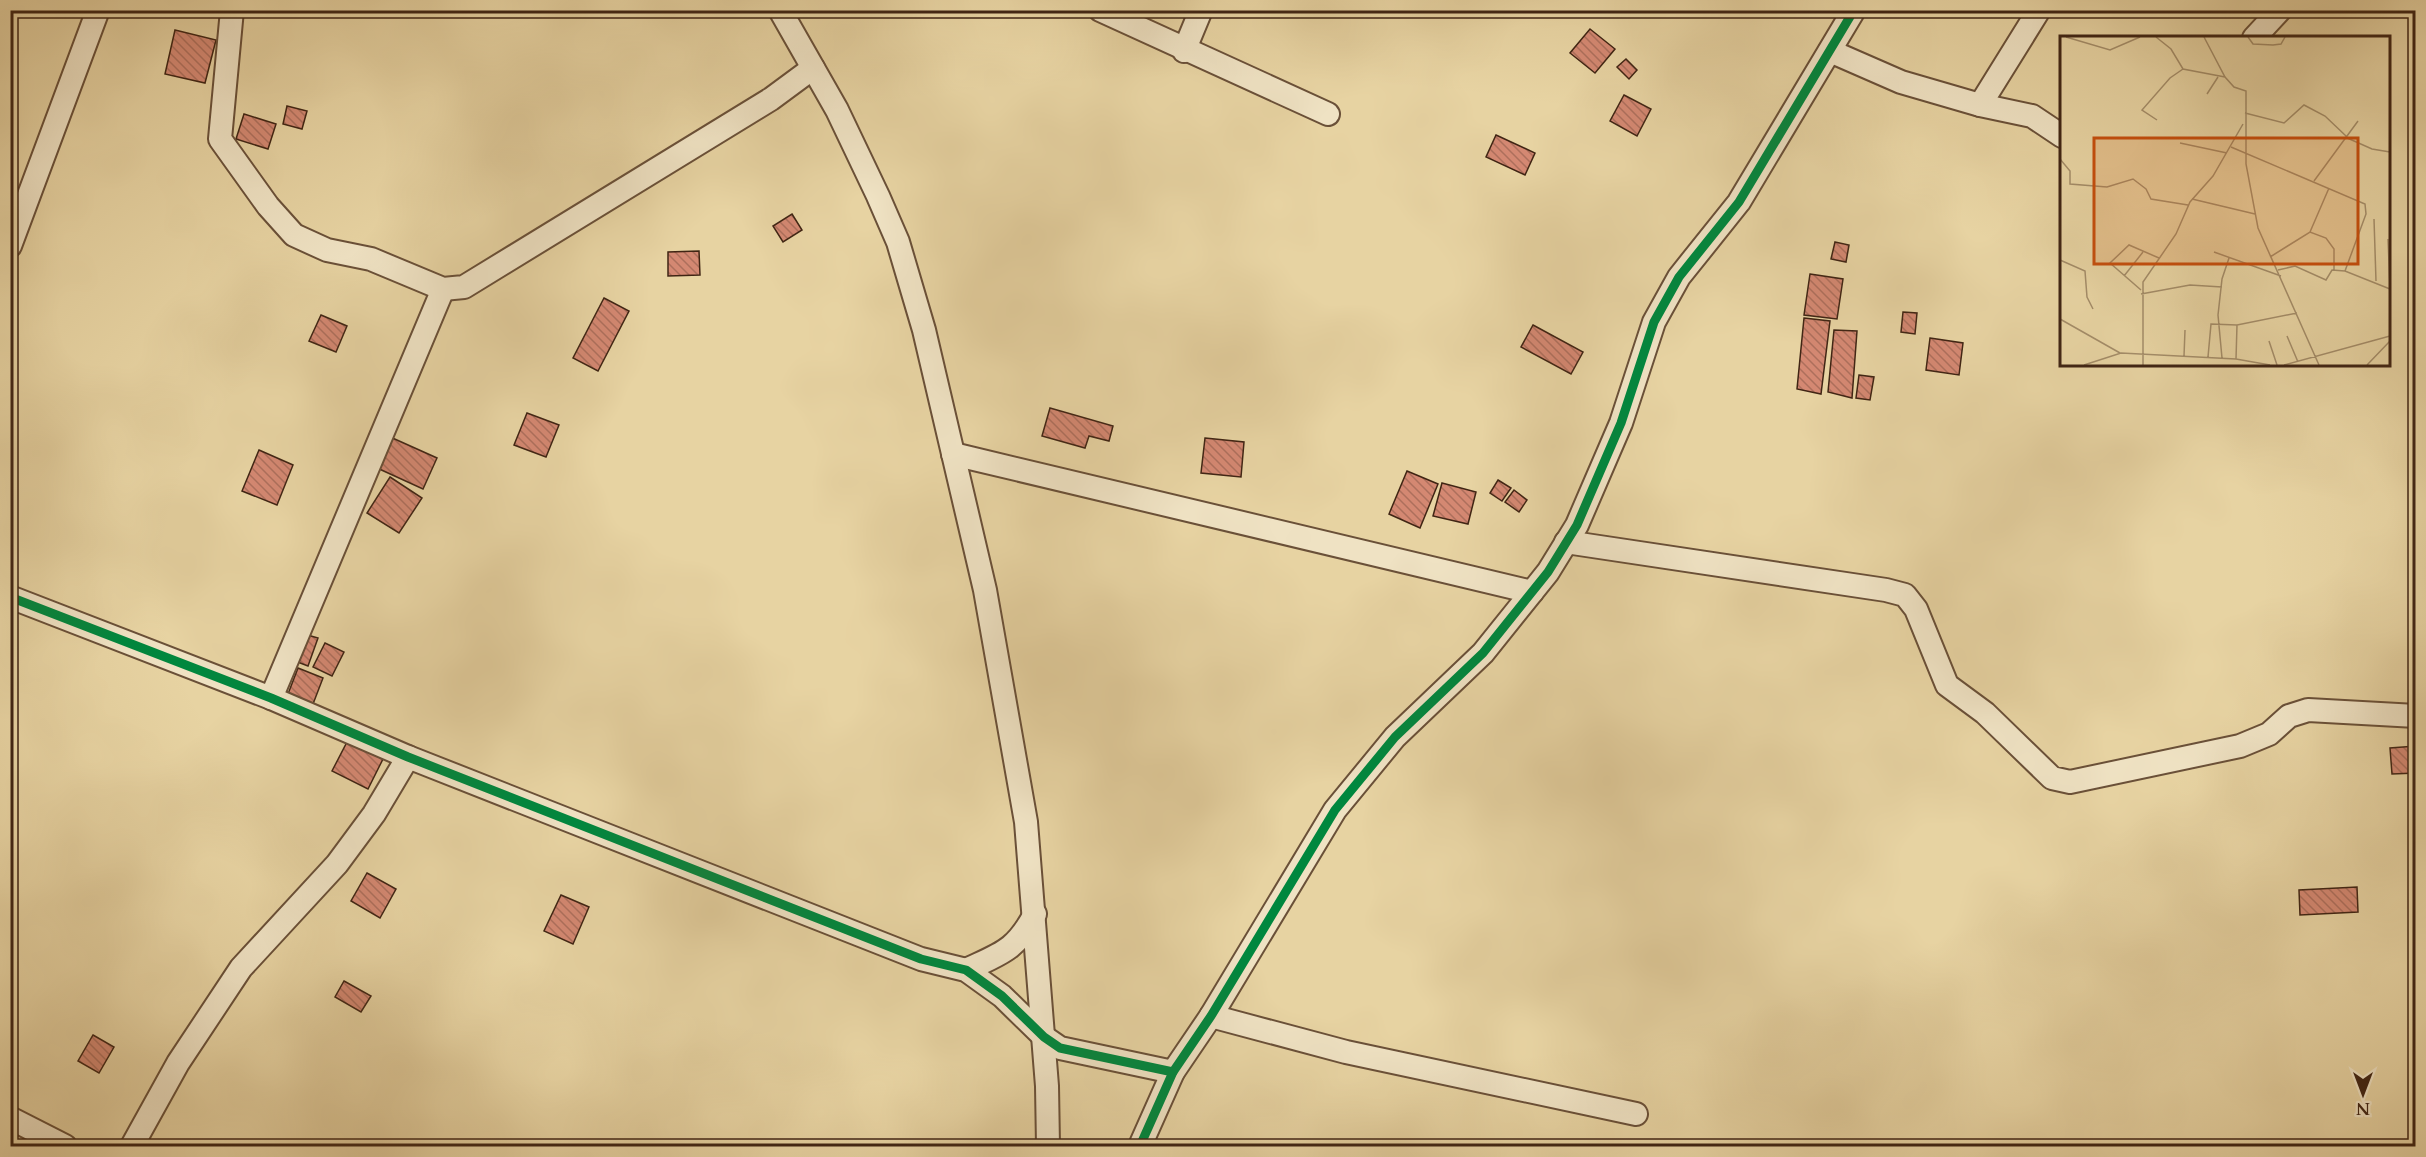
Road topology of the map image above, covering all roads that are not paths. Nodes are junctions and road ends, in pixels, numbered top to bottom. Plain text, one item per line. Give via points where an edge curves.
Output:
1 (98, 10) edge
2 (232, 10) edge
3 (780, 10) edge
4 (1100, 10) edge
5 (1201, 10) edge
6 (1854, 10) edge
7 (2039, 10) edge
8 (2280, 10) edge
9 (2256, 36) edge
10 (1184, 51) junction
11 (1830, 51) junction
12 (813, 68) junction
13 (1980, 105) junction
14 (1328, 114) dead end
15 (2060, 135) edge
16 (10, 246) edge
17 (442, 289) junction
18 (952, 454) junction
19 (1566, 542) junction
20 (1532, 592) junction
21 (10, 597) edge
22 (271, 698) junction
23 (2415, 716) edge
24 (408, 757) junction
25 (1035, 914) junction
26 (966, 969) junction
27 (1211, 1016) junction
28 (1044, 1037) junction
29 (1173, 1072) junction
30 (1636, 1114) dead end
31 (10, 1118) edge
32 (65, 1146) edge
33 (132, 1146) edge
34 (1048, 1146) edge
35 (1140, 1146) edge

1 - 16 street
2 - 17 street via 220,139 268,206 294,235 327,250 372,259
3 - 12 street
4 - 10 street
5 - 10 street
6 - 11 street
7 - 13 street
8 - 9 street
10 - 14 street
11 - 13 street via 1901,82
11 - 19 street via 1739,202 1679,277 1654,322 1621,423
12 - 17 street via 771,99 464,287
12 - 18 street via 837,110 898,242 924,330
13 - 15 street via 2032,116
17 - 22 street
18 - 20 street
18 - 25 street via 985,590 1026,822
19 - 20 street
19 - 23 street via 1905,595 1916,609 1947,685 1985,713 2052,778 2070,782 2240,746 2269,734 2289,716 2308,710
20 - 27 street via 1483,653 1395,736 1335,810
21 - 22 street
22 - 24 street
24 - 26 street via 921,959
24 - 33 street via 374,814 337,864 241,968 178,1063
25 - 26 street via 1023,937 1006,952
25 - 28 street
26 - 28 street via 1002,996
27 - 29 street
27 - 30 street via 1346,1052
28 - 29 street via 1060,1048
28 - 34 street
29 - 35 street
31 - 32 street

